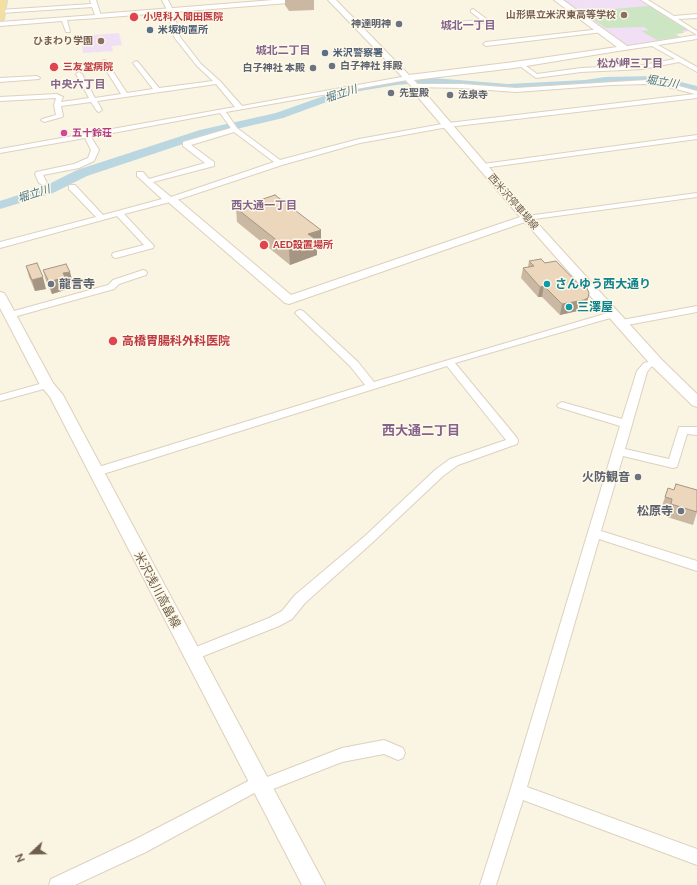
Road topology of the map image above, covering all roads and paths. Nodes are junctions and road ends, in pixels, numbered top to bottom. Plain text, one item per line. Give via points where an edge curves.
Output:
1 (3, 0) edge
2 (165, 0) edge
3 (302, 0) edge
4 (332, 0) edge
5 (558, 0) edge
6 (644, 0) edge
7 (94, 2) edge
8 (52, 7) junction
9 (170, 10) junction
10 (473, 11) dead end
11 (1, 14) edge
12 (98, 16) junction
13 (697, 16) edge
14 (672, 18) junction
15 (55, 19) junction
16 (64, 19) junction
17 (0, 24) edge
18 (444, 25) dead end
19 (68, 31) dead end
20 (601, 31) junction
21 (697, 33) edge
22 (697, 37) edge
23 (486, 44) dead end
24 (653, 44) junction
25 (624, 48) junction
26 (680, 60) junction
27 (104, 62) dead end
28 (136, 63) dead end
29 (520, 64) junction
30 (696, 70) edge
31 (79, 74) dead end
32 (37, 78) dead end
33 (0, 80) edge
34 (410, 81) junction
35 (218, 82) junction
36 (158, 91) junction
37 (697, 93) edge
38 (126, 96) junction
39 (697, 96) edge
40 (0, 99) edge
41 (94, 101) junction
42 (57, 105) junction
43 (240, 108) junction
44 (99, 110) dead end
45 (222, 111) junction
46 (44, 120) dead end
47 (448, 125) junction
48 (235, 130) junction
49 (87, 136) junction
50 (697, 137) edge
51 (0, 151) edge
52 (279, 164) junction
53 (483, 166) junction
54 (140, 174) dead end
55 (149, 181) junction
56 (43, 183) dead end
57 (72, 187) dead end
58 (697, 195) edge
59 (171, 199) junction
60 (119, 214) junction
61 (101, 217) junction
62 (527, 218) junction
63 (0, 245) edge
64 (116, 255) dead end
65 (143, 273) dead end
66 (0, 296) edge
67 (697, 309) edge
68 (300, 313) dead end
69 (614, 314) junction
70 (10, 315) junction
71 (622, 323) junction
72 (449, 362) junction
73 (657, 363) junction
74 (47, 385) junction
75 (372, 386) junction
76 (0, 398) edge
77 (697, 402) edge
78 (562, 405) dead end
79 (626, 424) junction
80 (697, 431) edge
81 (618, 451) junction
82 (96, 472) junction
83 (594, 533) junction
84 (697, 566) edge
85 (191, 655) junction
86 (398, 752) dead end
87 (262, 784) junction
88 (518, 791) junction
89 (697, 858) edge
90 (57, 885) edge
91 (314, 885) edge
92 (488, 885) edge

1 - 11 main road
2 - 9 street
3 - 9 main road
4 - 34 main road, 西米沢停車場線
5 - 20 main road
6 - 14 street
7 - 8 street
7 - 12 street
8 - 11 street
8 - 15 street
9 - 12 main road
9 - 35 street via 177,37 199,65
10 - 18 street via 486,21
12 - 16 street
13 - 14 street
14 - 21 street
15 - 16 street
15 - 17 street
16 - 19 street
20 - 23 street
20 - 25 main road
22 - 24 street
24 - 25 street
24 - 26 street
25 - 29 main road
26 - 29 street via 643,67 581,70 536,76
26 - 30 street
27 - 38 street
28 - 36 street
29 - 34 main road
31 - 41 street
32 - 33 street
34 - 37 street via 516,90 647,82
34 - 43 street
34 - 47 main road, 西米沢停車場線
35 - 36 street
35 - 43 street
36 - 38 street
38 - 41 street
39 - 47 street
40 - 42 street via 57,96 60,97
41 - 42 street
41 - 44 street
42 - 46 street via 60,116
43 - 45 street
45 - 48 street
45 - 49 street
47 - 52 street via 359,141
47 - 53 main road, 西米沢停車場線
48 - 52 street
48 - 55 street via 186,144 211,164
49 - 51 street
49 - 56 street via 95,150 91,159 76,166 39,174
50 - 53 street
52 - 59 street
53 - 62 main road, 西米沢停車場線
54 - 55 street
55 - 59 street via 166,198
57 - 61 street
58 - 62 street
59 - 60 street
59 - 62 main road via 289,300
60 - 61 street
60 - 64 street via 150,246
61 - 63 street
62 - 69 main road, 西米沢停車場線
65 - 70 street via 116,282 111,287
66 - 70 main road, 米沢浅川高畠線
67 - 71 street
68 - 75 street via 354,364
69 - 71 main road, 西米沢停車場線
69 - 72 street
70 - 74 main road, 米沢浅川高畠線
71 - 73 main road, 西米沢停車場線
72 - 75 street
72 - 85 street via 512,441 454,462 439,473 286,615
73 - 77 main road, 西米沢停車場線
73 - 79 street via 648,365 642,371
74 - 76 street
74 - 82 main road, 米沢浅川高畠線 via 56,396
75 - 82 street
78 - 79 street
79 - 81 street
80 - 81 street via 683,430 673,464
81 - 83 street
82 - 85 main road, 米沢浅川高畠線
83 - 84 street
83 - 88 street
85 - 87 main road, 米沢浅川高畠線
86 - 87 street via 384,747 342,755
87 - 90 street
87 - 91 main road, 米沢浅川高畠線
88 - 89 street
88 - 92 street

